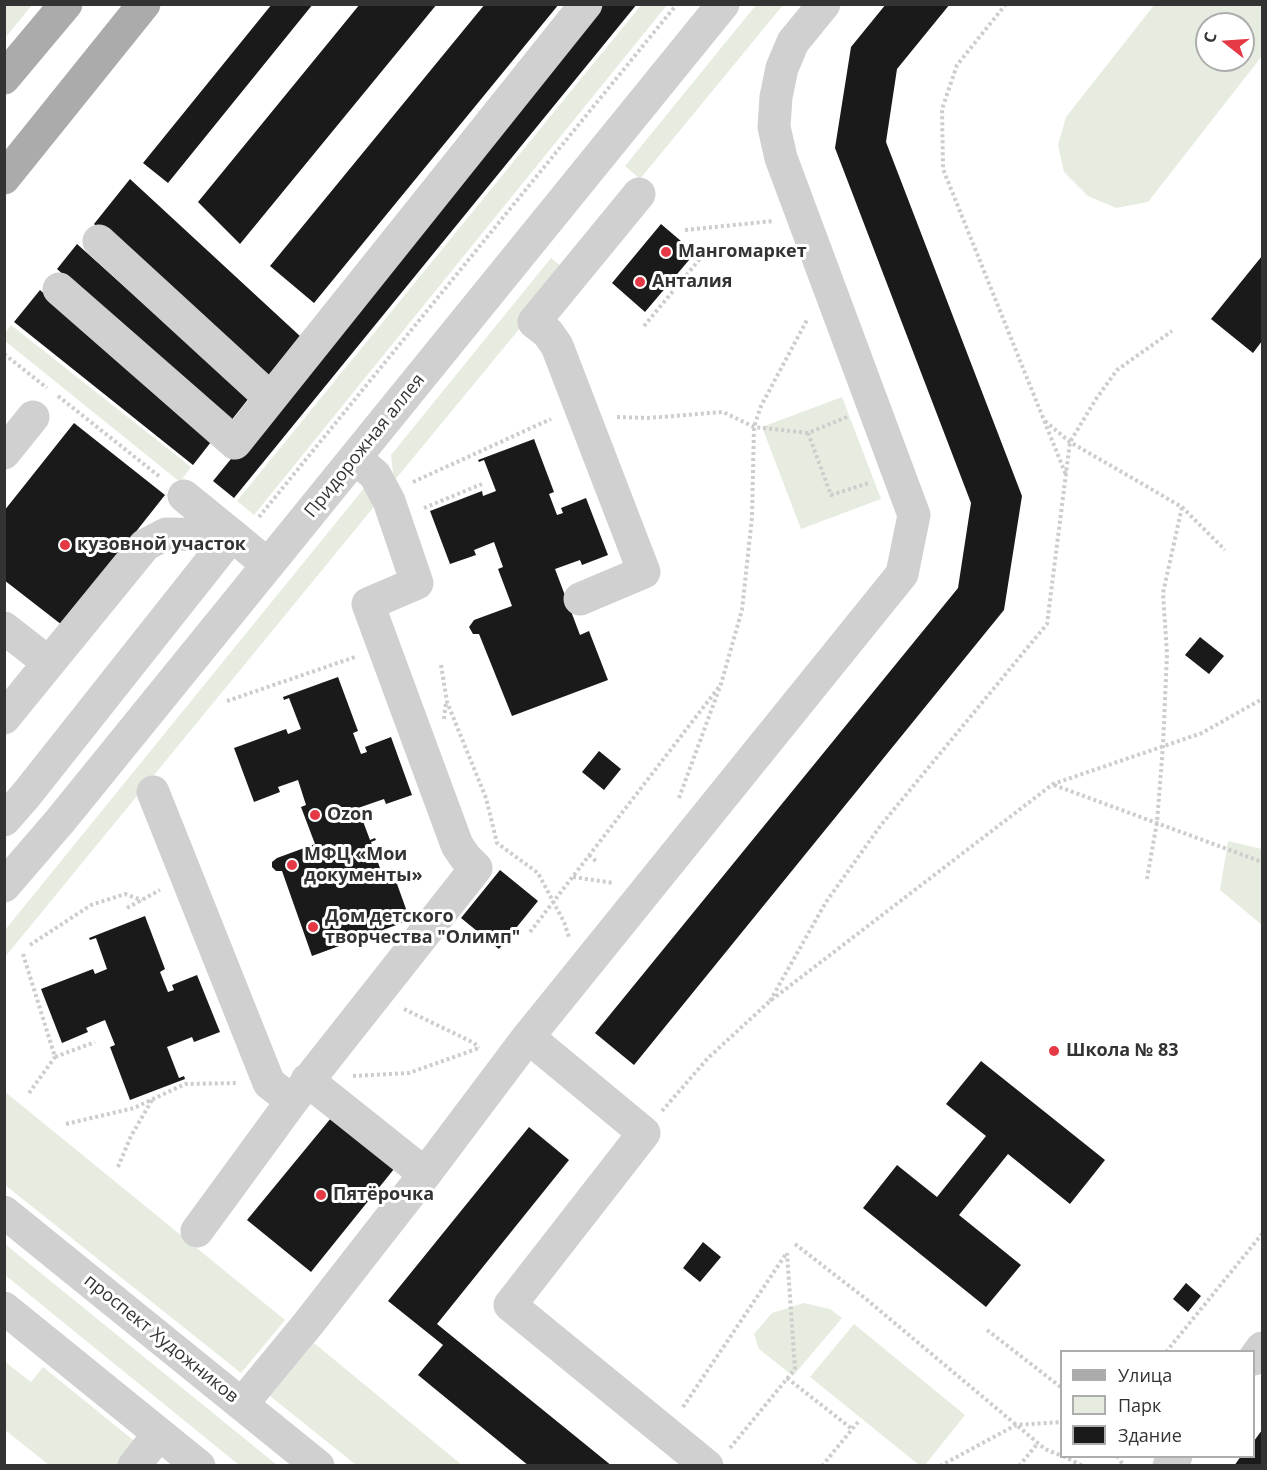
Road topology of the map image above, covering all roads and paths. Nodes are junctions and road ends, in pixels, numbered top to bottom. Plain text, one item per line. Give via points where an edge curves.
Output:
1 (66, 4) edge
2 (144, 4) edge
3 (586, 4) edge
4 (677, 4) edge
5 (723, 4) edge
6 (824, 4) edge
7 (1006, 4) edge
8 (4, 78) edge
9 (4, 178) edge
10 (639, 194) dead end
11 (803, 218) junction
12 (685, 230) dead end
13 (99, 242) dead end
14 (708, 249) dead end
15 (59, 289) dead end
16 (836, 304) junction
17 (644, 326) dead end
18 (1172, 331) dead end
19 (4, 354) edge
20 (270, 398) junction
21 (580, 406) junction
22 (873, 407) junction
23 (33, 417) dead end
24 (1044, 421) junction
25 (754, 427) junction
26 (808, 433) junction
27 (1070, 442) junction
28 (4, 453) edge
29 (355, 458) junction
30 (898, 473) junction
31 (1066, 476) junction
32 (410, 483) dead end
33 (482, 484) dead end
34 (184, 496) joint
35 (1182, 507) junction
36 (395, 519) junction
37 (236, 538) junction
38 (1225, 550) dead end
39 (268, 565) junction
40 (580, 599) dead end
41 (4, 628) edge
42 (384, 647) junction
43 (49, 663) junction
44 (441, 664) dead end
45 (721, 684) junction
46 (1263, 699) edge
47 (227, 701) dead end
48 (4, 718) edge
49 (1163, 746) junction
50 (1053, 784) junction
51 (153, 792) dead end
52 (26, 795) junction
53 (677, 802) dead end
54 (4, 820) edge
55 (60, 821) junction
56 (1156, 822) junction
57 (590, 855) junction
58 (596, 861) dead end
59 (1263, 862) edge
60 (573, 877) junction
61 (1147, 879) dead end
62 (624, 884) dead end
63 (4, 885) edge
64 (142, 900) dead end
65 (554, 901) junction
66 (530, 932) dead end
67 (30, 945) dead end
68 (23, 954) dead end
69 (579, 976) junction
70 (379, 990) junction
71 (770, 1001) junction
72 (528, 1036) junction
73 (95, 1042) dead end
74 (480, 1048) junction
75 (55, 1058) junction
76 (506, 1068) junction
77 (289, 1088) junction
78 (28, 1093) dead end
79 (153, 1099) junction
80 (66, 1124) dead end
81 (644, 1133) junction
82 (118, 1167) dead end
83 (425, 1174) junction
84 (4, 1212) edge
85 (197, 1231) dead end
86 (1263, 1234) edge
87 (795, 1244) dead end
88 (4, 1308) edge
89 (987, 1330) dead end
90 (1168, 1350) edge
91 (787, 1378) junction
92 (1060, 1386) edge
93 (242, 1404) junction
94 (858, 1422) dead end
95 (1060, 1422) edge
96 (1016, 1425) junction
97 (852, 1429) junction
98 (666, 1432) junction
99 (159, 1434) junction
100 (1038, 1443) junction
101 (1060, 1455) edge
102 (1066, 1458) edge
103 (715, 1461) edge
104 (134, 1466) edge
105 (199, 1466) edge
106 (318, 1466) edge
107 (822, 1466) edge
108 (940, 1466) edge
109 (1019, 1466) edge
110 (1083, 1466) edge

1 - 8 main road
2 - 9 main road
3 - 20 street
4 - 37 path
5 - 29 street, Придорожная аллея
6 - 11 street via 793,42 776,97 774,127 778,147
7 - 24 path via 957,65 942,109 943,169
10 - 21 street via 534,322 557,346
11 - 12 path
11 - 16 street
13 - 20 street
14 - 17 path
15 - 20 street via 235,442
16 - 22 street
16 - 25 path via 810,313
18 - 27 path via 1117,370
19 - 34 path
21 - 25 path via 608,416 648,418 723,412
21 - 32 path
21 - 40 street via 644,572
22 - 26 path
22 - 30 street
23 - 28 street
24 - 27 path
24 - 31 path
25 - 26 path
25 - 45 path via 752,517 742,610
26 - 30 path via 831,495
27 - 31 path
27 - 35 path
29 - 36 street via 375,475
29 - 39 street, Придорожная аллея
30 - 69 street via 914,515 902,574
31 - 71 path via 1047,624 881,825 826,902
33 - 36 path
34 - 37 street
35 - 38 path
35 - 49 path via 1163,593 1167,654
36 - 42 street via 417,583 368,604
37 - 39 street
37 - 43 street via 166,534 145,546
37 - 52 street
39 - 55 street, Придорожная аллея
41 - 43 street
42 - 47 path
42 - 70 street via 457,845 476,868
43 - 48 street
44 - 65 path via 447,702 486,798 497,843 538,873
45 - 53 path
45 - 57 path
46 - 49 path via 1202,733
49 - 50 path
49 - 56 path
50 - 56 path
50 - 71 path
51 - 77 street
52 - 54 street
52 - 55 street
55 - 63 street, Придорожная аллея
56 - 59 path
56 - 61 path
57 - 58 path
57 - 60 path
60 - 62 path
60 - 65 path
64 - 67 path via 125,894 91,905
65 - 66 path
65 - 69 path
68 - 75 path
69 - 72 street
70 - 74 path via 409,1013
70 - 77 street
71 - 81 path via 708,1058
72 - 76 street
72 - 81 street
73 - 75 path
74 - 76 path
74 - 77 path via 409,1073
75 - 78 path
76 - 83 street
77 - 79 path via 185,1084
77 - 83 street
77 - 85 street
79 - 80 path via 134,1108
79 - 82 path
81 - 98 street via 510,1305
83 - 93 street
84 - 93 street, проспект Художников
86 - 90 path
87 - 96 path
88 - 99 street
89 - 92 path
91 - 97 path
91 - 98 path via 795,1369 787,1253
91 - 103 path
93 - 106 street, проспект Художников
94 - 97 path
95 - 96 path
96 - 100 path
96 - 108 path
97 - 107 path
98 - 103 street
99 - 104 street
99 - 105 street
100 - 101 path
100 - 109 path
102 - 110 path

